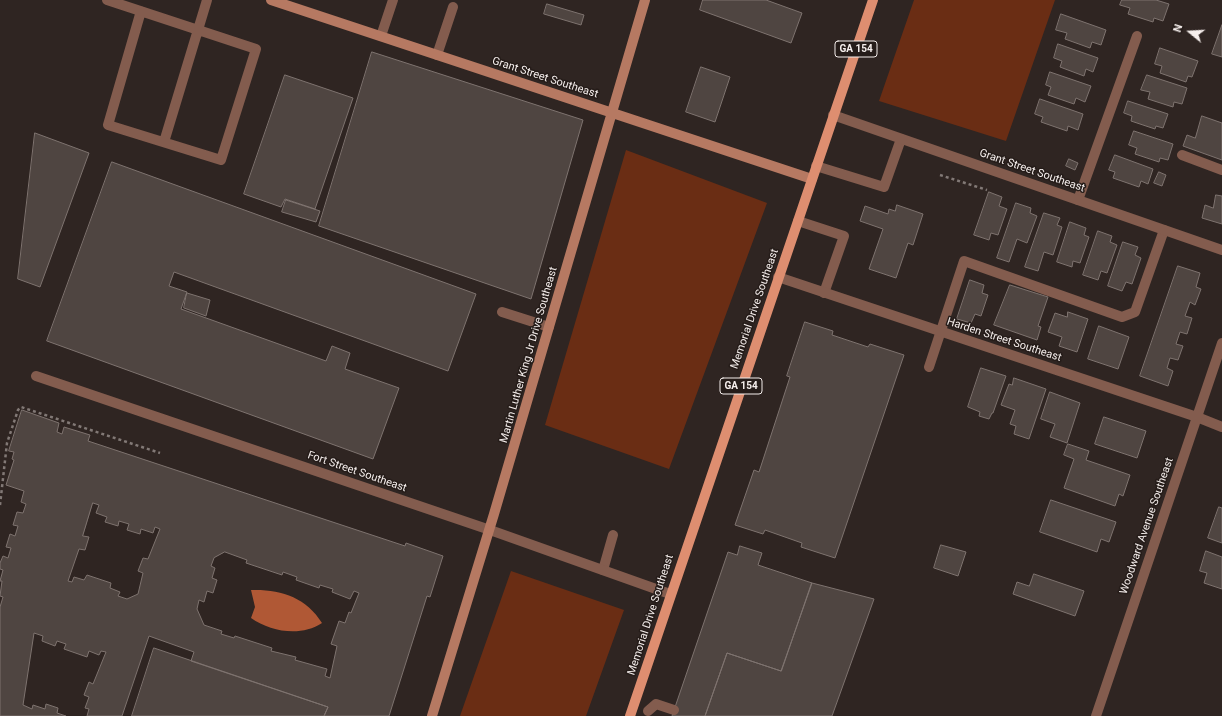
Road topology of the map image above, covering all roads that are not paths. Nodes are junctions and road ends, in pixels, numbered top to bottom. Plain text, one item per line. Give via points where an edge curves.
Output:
1 (107, 0) edge
2 (207, 0) edge
3 (271, 0) edge
4 (393, 0) edge
5 (645, 0) edge
6 (872, 0) edge
7 (453, 7) dead end
8 (141, 11) junction
9 (197, 30) junction
10 (381, 36) junction
11 (1138, 36) dead end
12 (437, 55) junction
13 (612, 113) junction
14 (833, 115) junction
15 (901, 139) junction
16 (164, 142) junction
17 (1182, 155) dead end
18 (816, 166) junction
19 (1222, 170) edge
20 (812, 179) junction
21 (1078, 200) junction
22 (798, 221) junction
23 (1164, 230) junction
24 (1222, 250) edge
25 (778, 277) junction
26 (824, 293) junction
27 (502, 312) dead end
28 (549, 327) junction
29 (941, 332) junction
30 (1222, 343) edge
31 (929, 366) dead end
32 (36, 376) dead end
33 (1197, 417) junction
34 (1222, 427) edge
35 (490, 530) junction
36 (613, 535) dead end
37 (603, 570) junction
38 (670, 594) junction
39 (674, 710) dead end
40 (632, 711) edge
41 (648, 713) edge
42 (432, 716) edge
43 (1096, 716) edge

1 - 8 street
2 - 9 street
3 - 10 main road, Grant Street Southeast
4 - 10 street
5 - 13 main road, Martin Luther King Jr Drive Southeast
6 - 14 main road, Memorial Drive Southeast / GA 154
7 - 12 street
8 - 9 street
8 - 16 street via 108,124
9 - 16 street
9 - 16 street via 256,49 221,160
10 - 12 main road, Grant Street Southeast
11 - 21 street
12 - 13 main road, Grant Street Southeast
13 - 20 main road, Grant Street Southeast
13 - 28 main road, Martin Luther King Jr Drive Southeast
14 - 15 street, Grant Street Southeast
14 - 18 main road, Memorial Drive Southeast / GA 154
15 - 18 street via 884,187
15 - 21 street, Grant Street Southeast
17 - 19 street
18 - 20 main road, Memorial Drive Southeast / GA 154
20 - 22 main road, Memorial Drive Southeast / GA 154
21 - 23 street, Grant Street Southeast
22 - 25 main road, Memorial Drive Southeast / GA 154
22 - 26 street via 844,236
23 - 24 street, Grant Street Southeast
23 - 29 street via 1135,312 1122,317 964,261
25 - 26 street, Harden Street Southeast
25 - 38 main road, Memorial Drive Southeast / GA 154
26 - 29 street, Harden Street Southeast
27 - 28 street
28 - 35 main road, Martin Luther King Jr Drive Southeast
29 - 31 street
29 - 33 street, Harden Street Southeast
30 - 33 street, Woodward Avenue Southeast
32 - 35 street, Fort Street Southeast
33 - 34 street, Harden Street Southeast
33 - 43 street, Woodward Avenue Southeast
35 - 37 street, Fort Street Southeast
35 - 42 main road, Martin Luther King Jr Drive Southeast
36 - 37 street
37 - 38 street, Fort Street Southeast
38 - 40 main road, Memorial Drive Southeast / GA 154
39 - 41 street via 656,704
40 - 41 street

